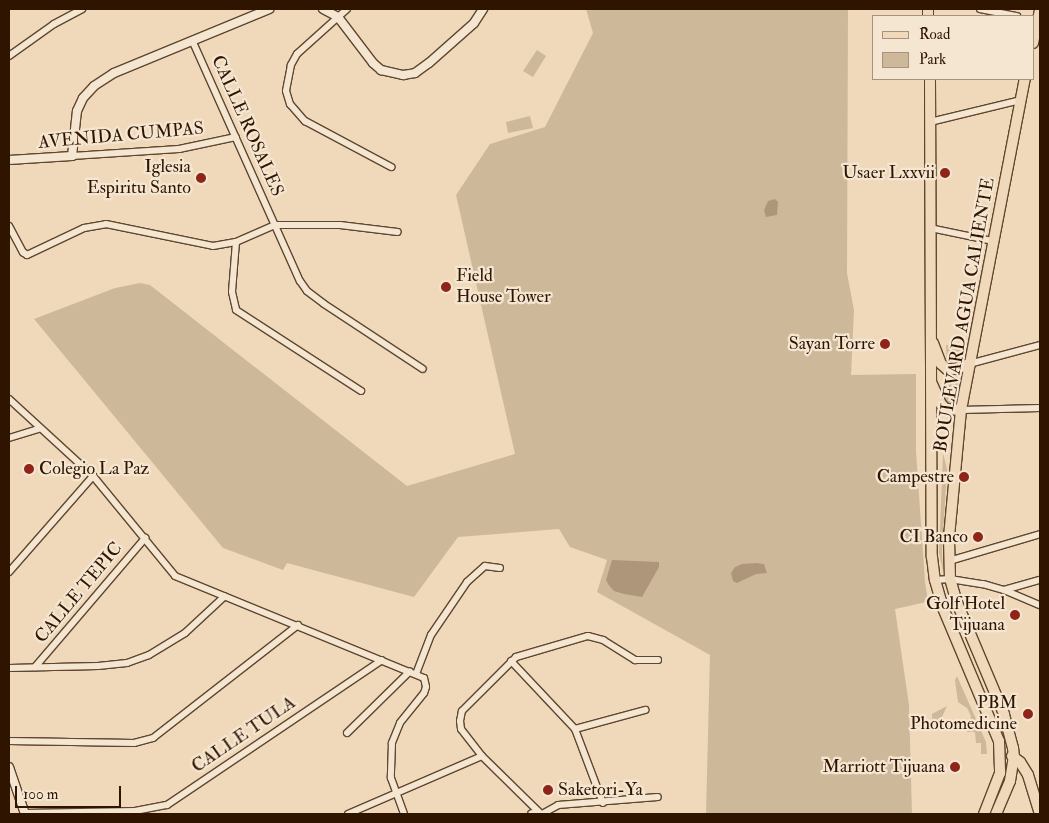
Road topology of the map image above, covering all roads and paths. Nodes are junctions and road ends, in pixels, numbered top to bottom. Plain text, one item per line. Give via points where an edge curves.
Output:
1 (82, 9) edge
2 (269, 9) edge
3 (324, 9) edge
4 (347, 9) edge
5 (482, 9) edge
6 (980, 9) edge
7 (1040, 9) edge
8 (1012, 15) edge
9 (338, 17) junction
10 (1037, 20) edge
11 (1034, 37) edge
12 (192, 40) junction
13 (9, 56) edge
14 (930, 80) edge
15 (1026, 80) edge
16 (1021, 100) junction
17 (930, 122) junction
18 (236, 137) junction
19 (72, 156) junction
20 (9, 160) edge
21 (391, 167) dead end
22 (275, 225) junction
23 (9, 226) edge
24 (930, 228) junction
25 (398, 232) dead end
26 (993, 241) junction
27 (236, 242) junction
28 (930, 335) junction
29 (1040, 345) edge
30 (969, 364) junction
31 (423, 369) dead end
32 (930, 378) junction
33 (360, 391) dead end
34 (9, 399) edge
35 (1040, 408) edge
36 (961, 410) junction
37 (39, 428) junction
38 (9, 438) edge
39 (93, 476) junction
40 (1040, 534) edge
41 (145, 538) junction
42 (949, 561) junction
43 (500, 568) dead end
44 (9, 572) edge
45 (950, 579) junction
46 (935, 580) junction
47 (1040, 580) edge
48 (1004, 590) junction
49 (225, 596) junction
50 (1040, 605) edge
51 (298, 625) junction
52 (382, 660) junction
53 (658, 660) dead end
54 (511, 661) junction
55 (35, 667) junction
56 (9, 668) edge
57 (413, 672) junction
58 (645, 710) dead end
59 (575, 728) junction
60 (347, 733) dead end
61 (9, 741) edge
62 (1001, 754) junction
63 (482, 756) junction
64 (1014, 757) junction
65 (9, 767) edge
66 (395, 793) junction
67 (658, 797) dead end
68 (603, 803) junction
69 (25, 814) edge
70 (348, 814) edge
71 (404, 814) edge
72 (532, 814) edge
73 (540, 814) edge
74 (984, 814) edge
75 (996, 814) edge
76 (1040, 814) edge

1 - 13 street via 54,24
2 - 12 street
3 - 9 street
4 - 9 street
5 - 9 street via 474,23 430,63 415,73 403,74 381,70 373,63
6 - 8 street
7 - 10 main road
9 - 21 street via 297,54 287,79 290,104 306,121
10 - 11 main road
12 - 18 street, CALLE ROSALES
12 - 19 street via 114,73 94,86 83,98 78,111
14 - 17 main road, BOULEVARD AGUA CALIENTE
15 - 16 main road, BOULEVARD AGUA CALIENTE
16 - 17 street
16 - 26 main road, BOULEVARD AGUA CALIENTE
17 - 24 main road, BOULEVARD AGUA CALIENTE
18 - 19 street, AVENIDA CUMPAS via 179,150
18 - 22 street, CALLE ROSALES
19 - 20 street, AVENIDA CUMPAS
22 - 25 street via 340,225
22 - 27 street
22 - 31 street, CALLE ROSALES via 294,270 307,291 362,331
23 - 27 street via 26,255 84,228 106,224 202,245 222,246
24 - 26 street
24 - 28 main road, BOULEVARD AGUA CALIENTE
26 - 30 main road, BOULEVARD AGUA CALIENTE
27 - 33 street via 232,292 236,310
28 - 30 main road via 937,356 947,369
28 - 32 main road, BOULEVARD AGUA CALIENTE
29 - 30 street
30 - 36 main road, BOULEVARD AGUA CALIENTE
32 - 36 main road via 941,404 951,410
32 - 46 main road, BOULEVARD AGUA CALIENTE
34 - 37 street
35 - 36 street
36 - 42 main road, BOULEVARD AGUA CALIENTE
37 - 38 street
37 - 39 street
39 - 41 street
39 - 44 street
40 - 42 street
41 - 49 street via 175,576
41 - 55 street, CALLE TEPIC
42 - 45 main road, BOULEVARD AGUA CALIENTE
43 - 57 street via 485,566 467,582 431,635
45 - 46 street
45 - 48 street
45 - 64 main road, BOULEVARD AGUA CALIENTE via 964,622 1004,714
46 - 62 main road, BOULEVARD AGUA CALIENTE via 943,608 995,730
47 - 48 street
48 - 50 street
49 - 51 street
49 - 55 street via 184,633 149,655 119,665
51 - 52 street
51 - 61 street via 153,738 134,743
52 - 57 street
52 - 69 street, CALLE TULA via 167,806 135,811
53 - 54 street via 635,660 603,640 588,636 524,654
54 - 59 street
54 - 63 street via 462,711 461,729
55 - 56 street
57 - 60 street
57 - 66 street via 426,682 424,692 400,723 392,743 390,762
58 - 59 street
59 - 68 street
62 - 64 main road
62 - 74 main road, BOULEVARD AGUA CALIENTE via 1000,773
63 - 66 street
63 - 73 street
64 - 75 main road, BOULEVARD AGUA CALIENTE via 1010,781
64 - 76 main road via 1028,775
65 - 69 street
66 - 70 street
66 - 71 street
67 - 68 street
68 - 73 street via 558,805
72 - 73 main road

